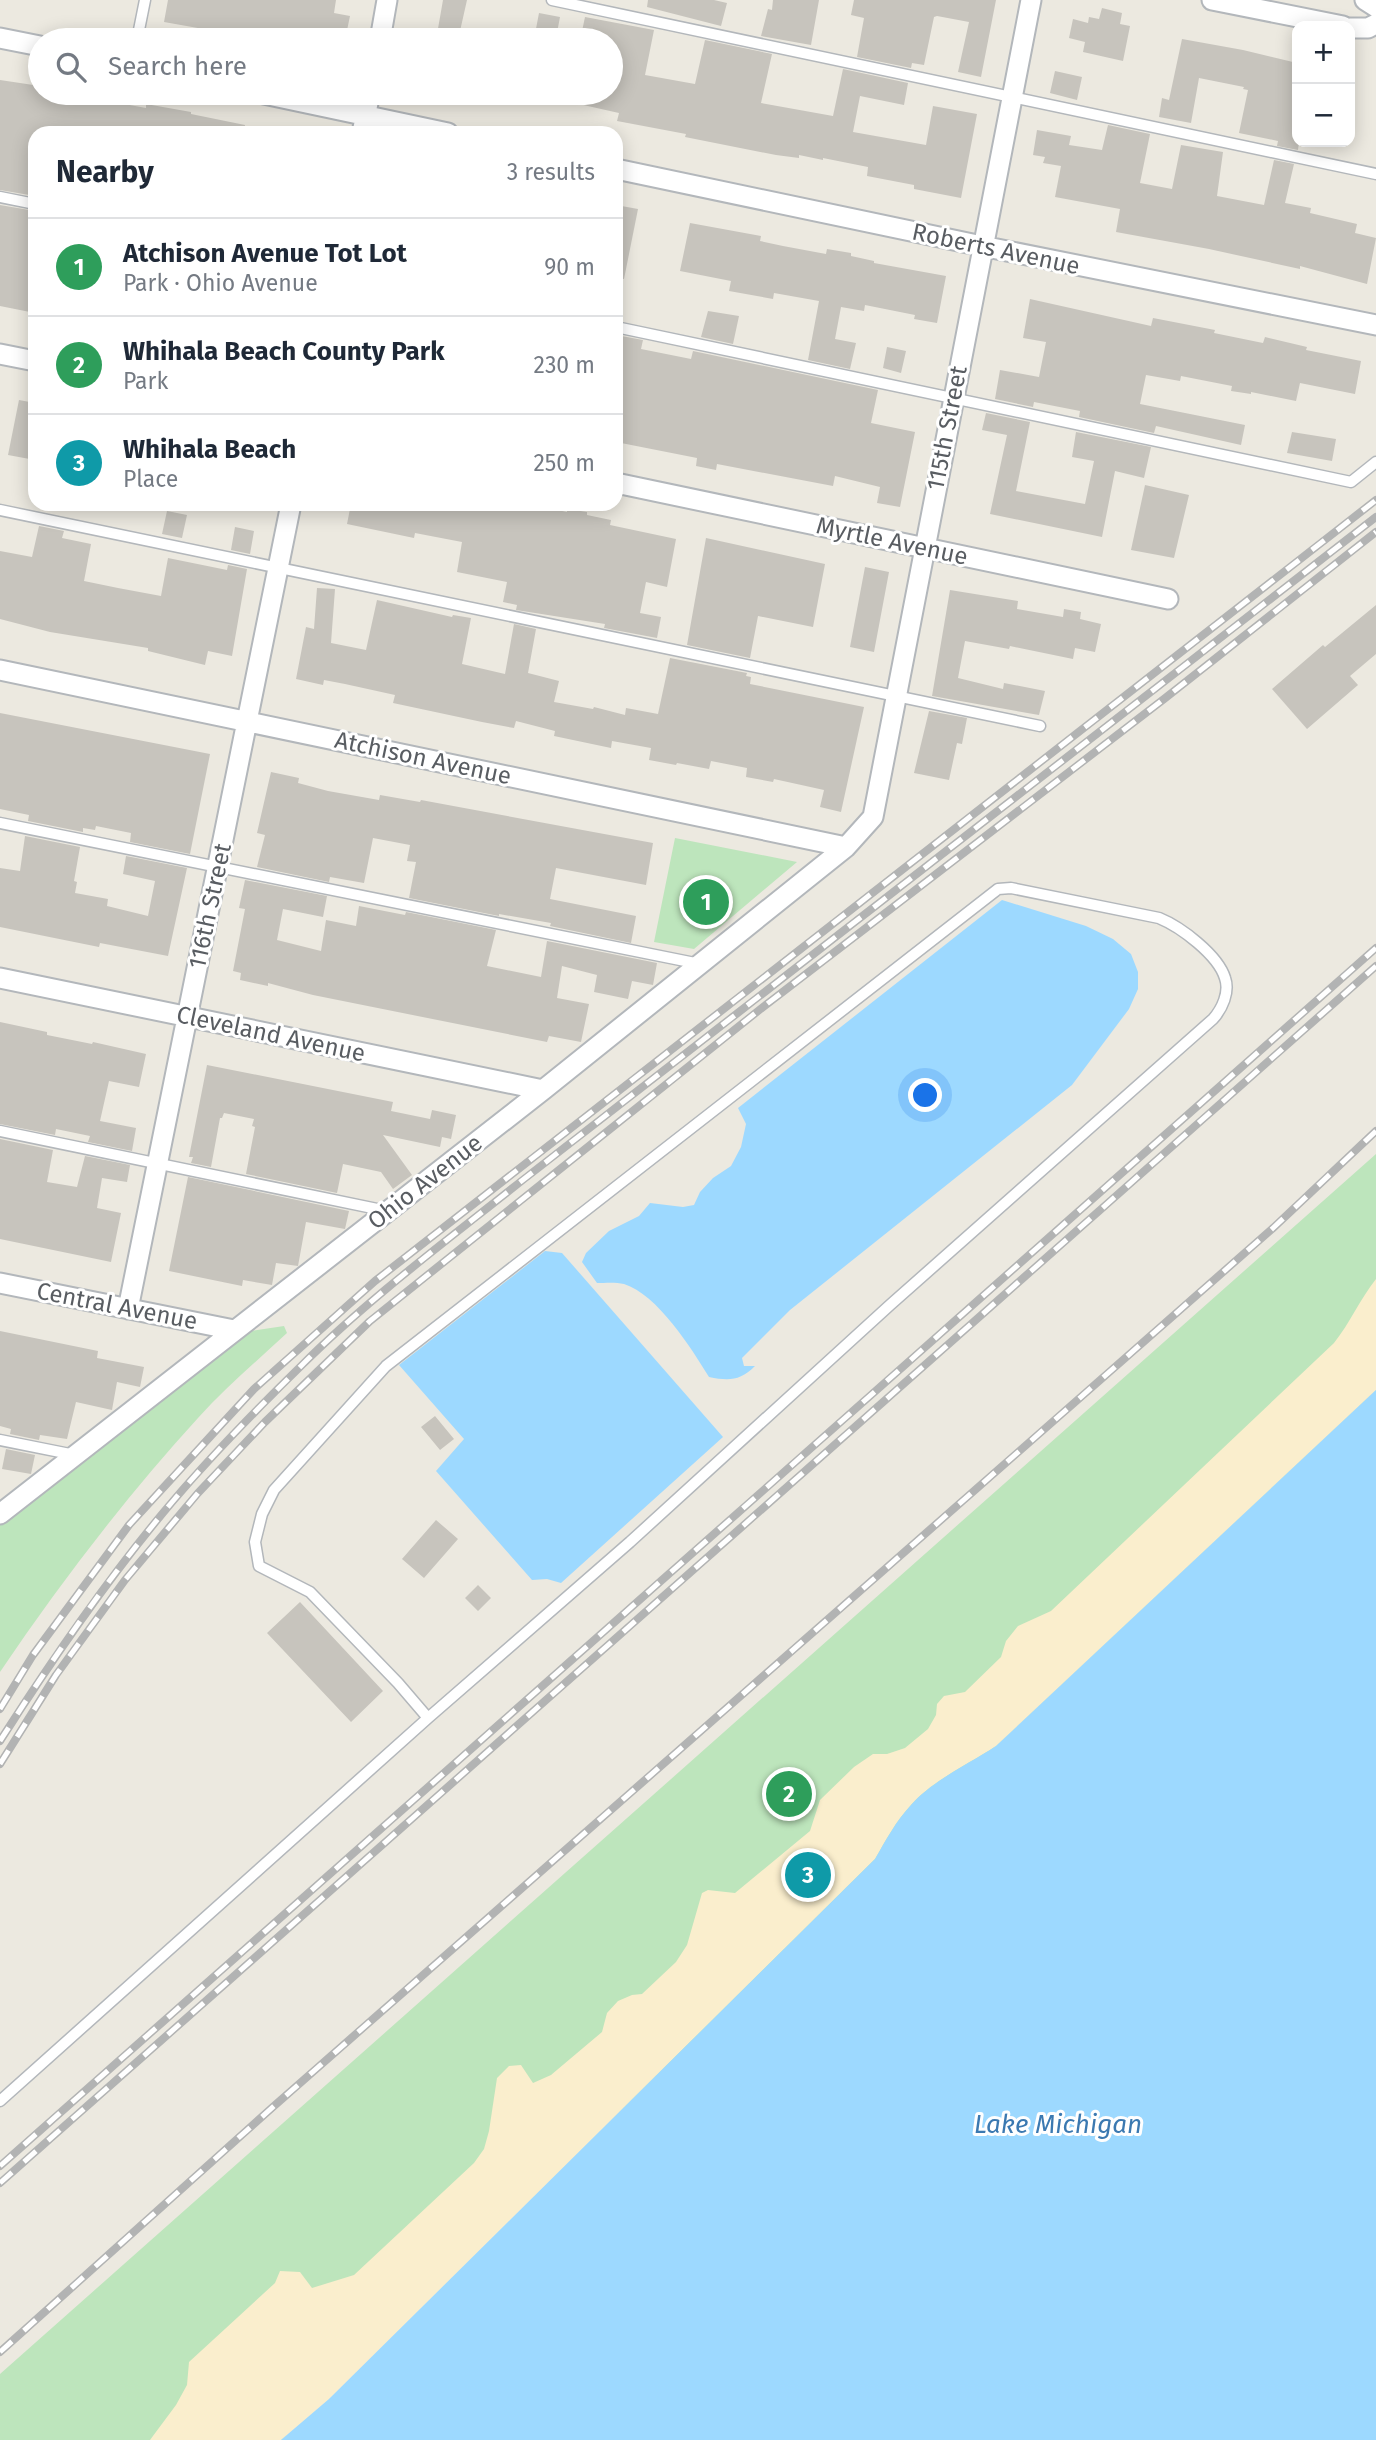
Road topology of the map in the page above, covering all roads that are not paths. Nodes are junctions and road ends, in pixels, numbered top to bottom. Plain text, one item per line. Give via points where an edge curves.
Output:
1 (145, 0) edge
2 (387, 0) edge
3 (552, 0) edge
4 (1031, 0) edge
5 (1365, 0) edge
6 (1219, 1) edge
7 (1376, 7) edge
8 (1318, 21) edge
9 (1376, 24) edge
10 (139, 28) edge
11 (382, 28) edge
12 (1355, 28) edge
13 (0, 38) edge
14 (28, 44) edge
15 (1012, 97) junction
16 (300, 105) edge
17 (368, 105) edge
18 (364, 124) edge
19 (383, 126) edge
20 (623, 170) edge
21 (1376, 174) edge
22 (0, 197) edge
23 (28, 203) edge
24 (982, 246) junction
25 (1376, 325) edge
26 (623, 328) edge
27 (0, 354) edge
28 (28, 360) edge
29 (953, 398) junction
30 (1376, 462) edge
31 (623, 484) edge
32 (0, 510) edge
33 (290, 511) edge
34 (923, 548) junction
35 (278, 568) junction
36 (1168, 599) dead end
37 (0, 670) edge
38 (896, 697) junction
39 (247, 721) junction
40 (1040, 726) dead end
41 (0, 823) edge
42 (846, 847) junction
43 (218, 868) junction
44 (700, 964) junction
45 (0, 978) edge
46 (188, 1016) junction
47 (542, 1090) junction
48 (0, 1131) edge
49 (158, 1163) junction
50 (388, 1212) junction
51 (0, 1283) edge
52 (128, 1309) junction
53 (234, 1330) junction
54 (0, 1440) edge
55 (75, 1456) junction
56 (0, 1514) edge
57 (428, 1718) junction
58 (0, 2101) edge

1 - 10 lane
2 - 11 street
3 - 15 lane
4 - 15 street, 115th Street
5 - 7 street
6 - 8 street
9 - 12 street
13 - 14 street
15 - 21 lane
15 - 24 street, 115th Street
16 - 18 street
17 - 18 street
18 - 19 street
20 - 24 street, Roberts Avenue
22 - 23 lane
24 - 25 street, Roberts Avenue
24 - 29 street, 115th Street
26 - 29 lane
27 - 28 street
29 - 30 lane via 1351,482
29 - 34 street, 115th Street
31 - 34 street, Myrtle Avenue
32 - 35 lane
33 - 35 street, 116th Street
34 - 36 street, Myrtle Avenue
34 - 38 street, 115th Street
35 - 38 lane
35 - 39 street, 116th Street
37 - 39 street, Atchison Avenue
38 - 40 lane
38 - 42 street, 115th Street via 873,817
39 - 42 street, Atchison Avenue
39 - 43 street, 116th Street
41 - 43 lane
42 - 44 street, Ohio Avenue
43 - 44 lane
43 - 46 street, 116th Street
44 - 47 street, Ohio Avenue
45 - 46 street, Cleveland Avenue
46 - 47 street, Cleveland Avenue
46 - 49 street, 116th Street
47 - 50 street, Ohio Avenue
48 - 49 lane
49 - 50 lane
49 - 52 street, 116th Street
50 - 53 street, Ohio Avenue
51 - 52 street, Central Avenue
52 - 53 street, Central Avenue
53 - 55 street, Ohio Avenue
54 - 55 lane
55 - 56 street, Ohio Avenue
57 - 57 lane via 1213,1019 1222,1009 1226,979 1214,960 1176,925 1159,918 998,889 386,1366 274,1490 255,1542 259,1566 310,1592
57 - 58 lane

